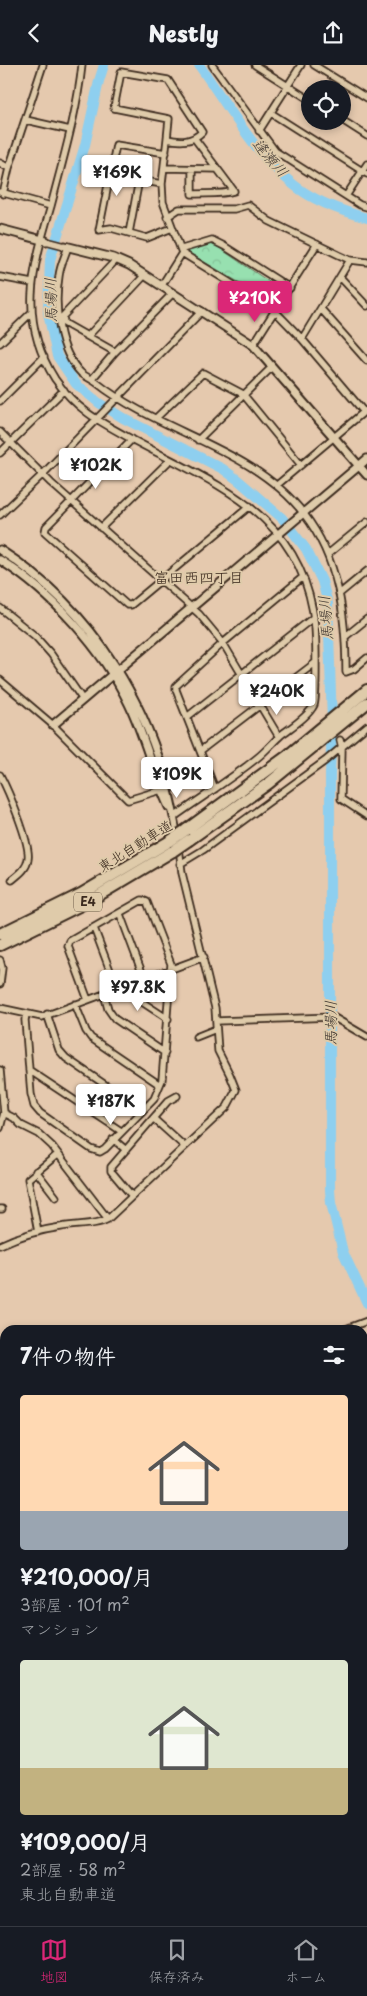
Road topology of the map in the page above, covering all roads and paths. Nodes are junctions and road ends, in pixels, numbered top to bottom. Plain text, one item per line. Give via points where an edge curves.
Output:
1 (43, 65) edge
2 (82, 65) edge
3 (212, 65) edge
4 (255, 65) edge
5 (301, 65) edge
6 (314, 65) edge
7 (288, 86) junction
8 (301, 94) edge
9 (367, 98) edge
10 (271, 113) junction
11 (26, 119) junction
12 (351, 126) edge
13 (70, 130) junction
14 (259, 131) junction
15 (367, 136) edge
16 (167, 139) junction
17 (195, 139) junction
18 (166, 153) junction
19 (0, 163) edge
20 (367, 164) edge
21 (9, 168) junction
22 (164, 168) junction
23 (192, 169) junction
24 (217, 169) junction
25 (365, 172) edge
26 (111, 175) junction
27 (139, 180) junction
28 (162, 184) junction
29 (2, 193) edge
30 (346, 196) junction
31 (51, 206) junction
32 (367, 207) edge
33 (167, 217) junction
34 (172, 228) junction
35 (0, 229) edge
36 (129, 233) junction
37 (44, 241) junction
38 (317, 244) junction
39 (67, 246) junction
40 (182, 251) junction
41 (116, 260) junction
42 (350, 260) junction
43 (367, 262) edge
44 (145, 275) junction
45 (340, 277) junction
46 (0, 278) edge
47 (32, 283) junction
48 (162, 285) junction
49 (290, 288) junction
50 (173, 293) junction
51 (367, 307) edge
52 (321, 309) junction
53 (202, 311) junction
54 (275, 311) junction
55 (32, 313) junction
56 (88, 336) junction
57 (302, 339) junction
58 (0, 343) edge
59 (253, 345) junction
60 (115, 352) junction
61 (44, 357) junction
62 (367, 361) edge
63 (271, 368) junction
64 (92, 379) junction
65 (64, 389) junction
66 (243, 394) junction
67 (115, 399) junction
68 (0, 401) edge
69 (366, 411) edge
70 (97, 418) junction
71 (156, 418) junction
72 (0, 432) edge
73 (333, 438) junction
74 (132, 439) junction
75 (198, 439) junction
76 (11, 443) junction
77 (0, 453) edge
78 (367, 459) edge
79 (170, 460) junction
80 (301, 465) junction
81 (359, 466) junction
82 (42, 475) junction
83 (367, 475) edge
84 (277, 485) junction
85 (71, 501) junction
86 (250, 506) junction
87 (0, 515) edge
88 (302, 515) junction
89 (367, 522) edge
90 (102, 528) junction
91 (280, 534) junction
92 (0, 549) edge
93 (328, 554) junction
94 (0, 560) edge
95 (367, 571) edge
96 (304, 577) junction
97 (161, 580) junction
98 (340, 594) junction
99 (0, 608) edge
100 (193, 608) junction
101 (314, 617) junction
102 (367, 619) edge
103 (346, 636) junction
104 (223, 643) junction
105 (367, 659) edge
106 (315, 663) junction
107 (116, 672) junction
108 (241, 674) junction
109 (0, 680) edge
110 (367, 689) edge
111 (83, 700) junction
112 (367, 703) edge
113 (259, 705) junction
114 (187, 717) junction
115 (54, 725) junction
116 (367, 726) edge
117 (278, 737) junction
118 (340, 740) dead end
119 (342, 748) junction
120 (200, 751) junction
121 (0, 775) edge
122 (215, 789) junction
123 (161, 790) junction
124 (367, 815) edge
125 (174, 817) junction
126 (187, 835) junction
127 (171, 846) junction
128 (180, 864) junction
129 (12, 880) dead end
130 (120, 914) junction
131 (94, 928) junction
132 (0, 934) edge
133 (0, 945) edge
134 (204, 957) junction
135 (0, 960) edge
136 (1, 968) edge
137 (171, 969) junction
138 (144, 978) junction
139 (0, 984) edge
140 (130, 984) junction
141 (117, 989) junction
142 (104, 994) junction
143 (88, 1000) junction
144 (75, 1004) junction
145 (0, 1008) edge
146 (47, 1013) junction
147 (26, 1015) junction
148 (168, 1019) junction
149 (216, 1021) junction
150 (216, 1029) junction
151 (196, 1037) dead end
152 (367, 1037) edge
153 (165, 1053) junction
154 (0, 1070) edge
155 (29, 1070) junction
156 (160, 1085) junction
157 (177, 1096) dead end
158 (142, 1109) junction
159 (4, 1113) junction
160 (154, 1119) junction
161 (0, 1128) edge
162 (121, 1131) junction
163 (113, 1139) junction
164 (184, 1146) junction
165 (126, 1150) junction
166 (58, 1154) junction
167 (36, 1171) junction
168 (56, 1197) dead end
169 (132, 1197) junction
170 (108, 1219) junction
171 (38, 1232) junction
172 (0, 1245) edge

1 - 11 street
2 - 13 street
3 - 14 street
4 - 7 street
5 - 7 street
6 - 9 street
7 - 8 street
7 - 10 street
10 - 14 street
10 - 25 street
11 - 13 street
11 - 21 street
12 - 15 street
13 - 31 street
14 - 30 street via 275,151
16 - 17 street
16 - 17 street via 169,119 114,108 121,72 168,80 202,132
16 - 18 street
17 - 24 street
18 - 22 street
18 - 26 street via 116,145
19 - 21 street
20 - 25 street
21 - 29 street
22 - 23 street
22 - 28 street
23 - 24 street
23 - 24 street via 192,195 234,191
25 - 30 street
26 - 27 street
26 - 36 street via 99,230 111,228
27 - 28 street
27 - 36 street
28 - 33 street
29 - 31 street
30 - 32 street
31 - 37 street
33 - 34 street
33 - 38 street via 178,209 234,209 248,205 269,221
34 - 36 street via 147,238
34 - 40 street
35 - 37 street
37 - 39 street
37 - 47 street
38 - 42 street
38 - 49 street
39 - 41 street
39 - 64 street via 59,275 58,317 71,358 83,374
40 - 48 street
40 - 49 street via 212,240
40 - 54 street
41 - 44 street
41 - 56 street via 63,316 64,323
42 - 43 street
42 - 45 street
44 - 48 street
44 - 56 street
45 - 51 street
45 - 52 street
46 - 47 street
47 - 55 street
48 - 50 street
49 - 54 street
50 - 53 street
50 - 60 street
52 - 57 street
52 - 62 street
53 - 59 street
53 - 67 street
54 - 57 street
54 - 59 street
55 - 58 street
55 - 61 street
56 - 60 street
57 - 69 street
59 - 63 street
60 - 64 street
61 - 65 street
61 - 68 street
63 - 66 street
63 - 73 street
64 - 67 street
65 - 70 street via 78,405
65 - 76 street
66 - 71 street via 203,373
66 - 75 street
66 - 80 street
67 - 70 street
67 - 71 street
69 - 73 street
70 - 74 street
70 - 82 street
71 - 75 street
72 - 76 street
73 - 80 street
73 - 81 street
74 - 79 street
74 - 85 street
75 - 84 street
76 - 77 street
76 - 82 street
78 - 81 street
79 - 86 street
79 - 90 street
80 - 84 street
81 - 83 street
81 - 88 street
82 - 85 street
82 - 87 street
84 - 88 street
85 - 90 street
85 - 97 street via 45,532 127,605
86 - 91 street
86 - 97 street
88 - 91 street
88 - 93 street
89 - 93 street
90 - 97 street
91 - 96 street
91 - 100 street
92 - 107 street via 54,593 90,631
93 - 98 street
94 - 107 street via 55,605
95 - 98 street
96 - 101 street
96 - 104 street
97 - 100 street
98 - 103 street
99 - 111 street via 51,653
100 - 104 street
100 - 107 street
101 - 106 street
101 - 108 street
102 - 103 street
103 - 105 street via 346,672
104 - 108 street
104 - 114 street via 177,684 176,690
106 - 113 street
106 - 117 street via 314,705
107 - 111 street
107 - 123 street via 146,742
107 - 125 street via 136,701 153,740
108 - 113 street
108 - 114 street
109 - 115 street
110 - 126 highway, 東北自動車道 / E4
111 - 115 street
112 - 126 highway, 東北自動車道 / E4 via 249,798
113 - 117 street
113 - 120 street
114 - 120 street
115 - 123 street via 128,800
116 - 119 street
117 - 122 street via 258,757
118 - 119 street
119 - 124 street via 341,799
119 - 128 street
120 - 122 street
121 - 129 street via 28,848 23,871
122 - 125 street
123 - 125 street
125 - 128 street
126 - 127 highway, 東北自動車道 / E4, bridge
127 - 132 highway, 東北自動車道 / E4
127 - 133 highway, 東北自動車道 / E4 via 89,901
128 - 134 street
130 - 131 street
130 - 137 street via 142,900 147,902
130 - 138 street
131 - 141 street
131 - 143 street via 70,941 68,946
134 - 137 street
134 - 149 street
135 - 136 street
136 - 139 street
137 - 138 street
137 - 148 street
138 - 140 street
140 - 141 street
140 - 148 street via 142,1002
141 - 142 street
142 - 143 street
142 - 153 street via 115,1019
143 - 144 street
144 - 146 street
144 - 156 street via 91,1039
145 - 147 street
146 - 147 street via 42,1017
146 - 158 street via 59,1050 66,1058
147 - 155 street
148 - 153 street
149 - 150 street
149 - 152 street via 334,1017
150 - 151 street
150 - 164 street via 218,1051 236,1090 227,1107
153 - 156 street
154 - 159 street
155 - 162 street
155 - 163 street via 32,1100 40,1113 97,1152 103,1151
156 - 158 street via 154,1099
157 - 160 street via 168,1101
158 - 162 street
159 - 161 street
159 - 166 street via 40,1135
160 - 164 street
160 - 165 street
162 - 163 street
163 - 165 street
164 - 169 street
165 - 169 street via 111,1171
166 - 167 street
166 - 170 street
167 - 168 street
167 - 171 street via 28,1182
169 - 170 street
170 - 171 street
171 - 172 street

